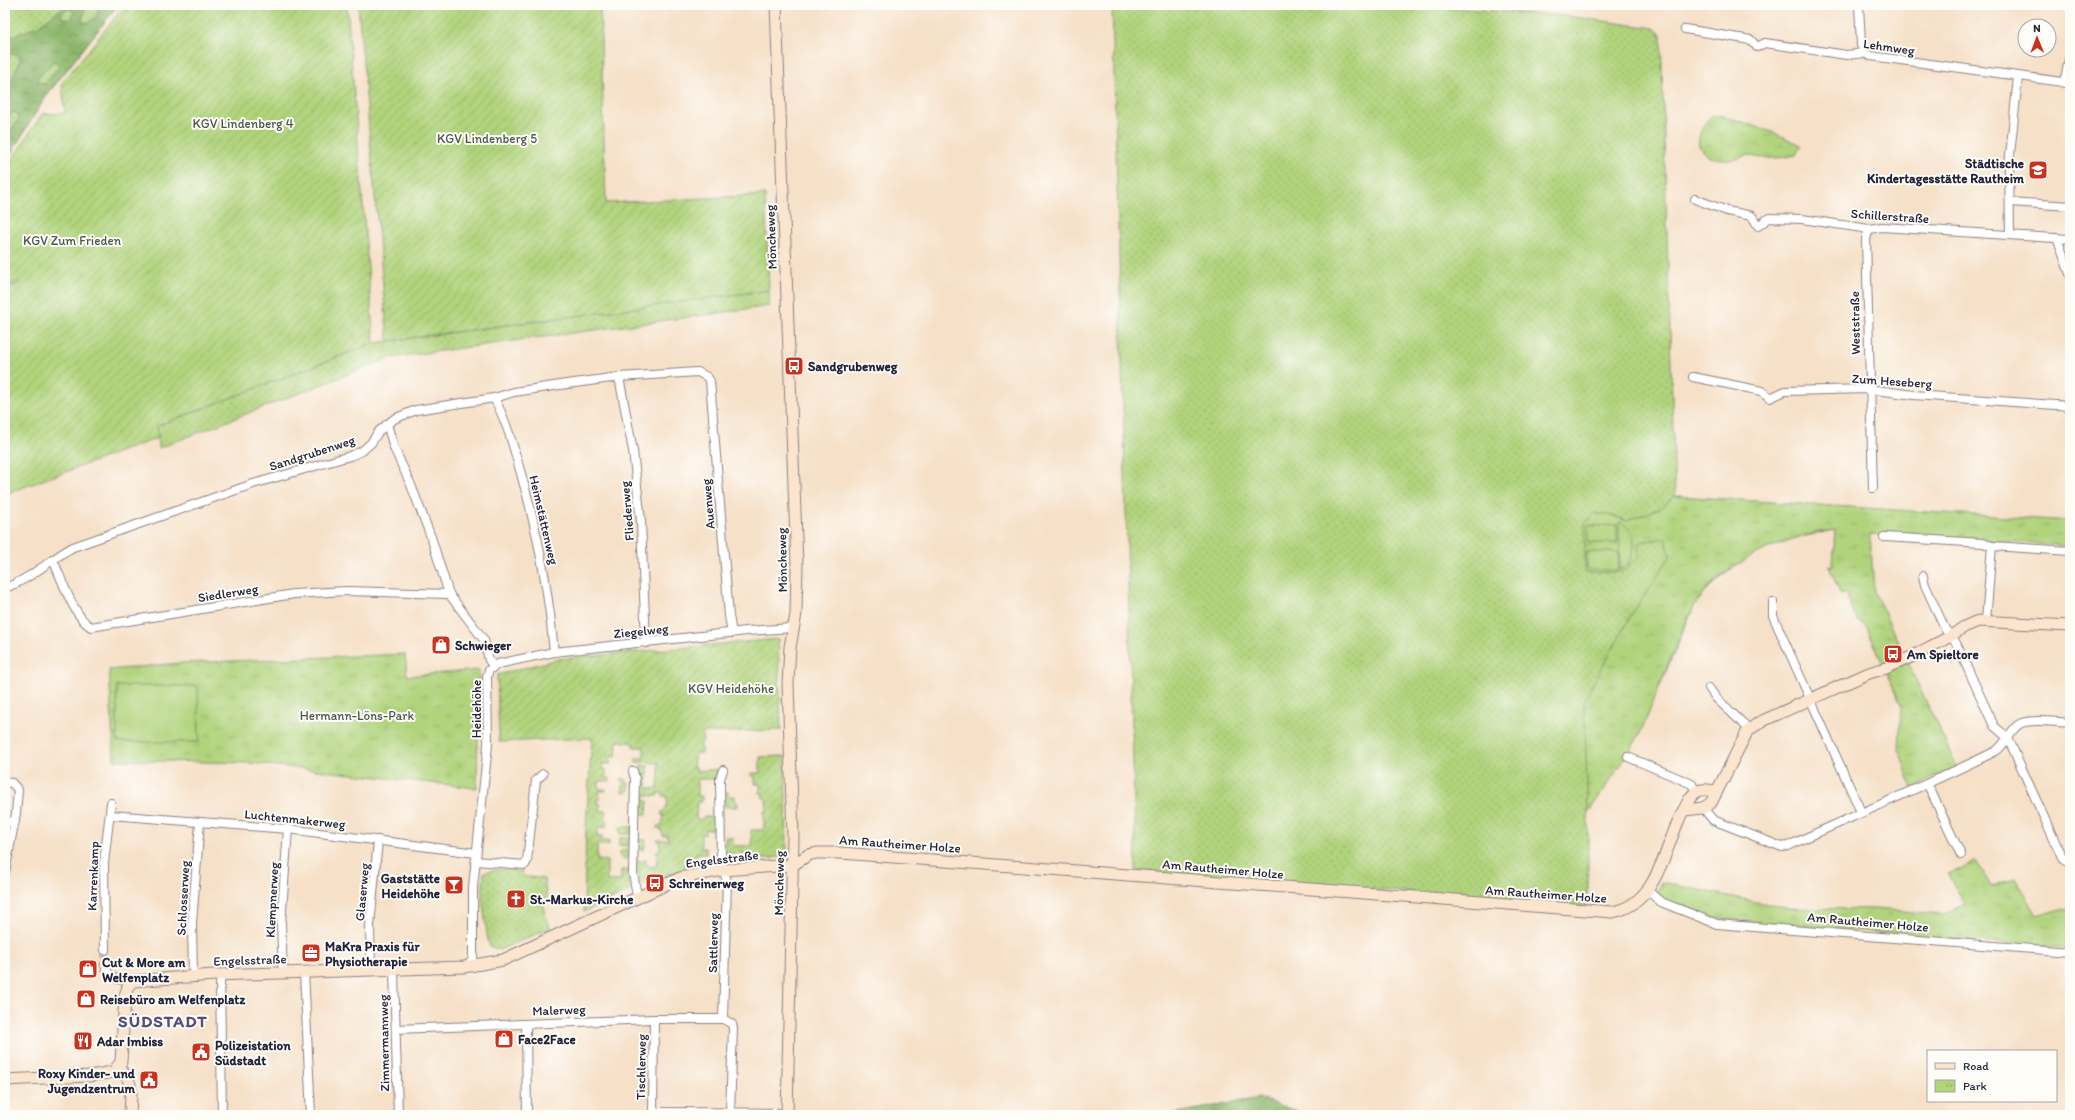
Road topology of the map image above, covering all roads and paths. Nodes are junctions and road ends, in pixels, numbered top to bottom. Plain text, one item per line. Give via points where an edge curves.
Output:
1 (776, 5) edge
2 (1859, 5) edge
3 (1685, 29) dead end
4 (1864, 52) junction
5 (2070, 55) edge
6 (2018, 77) junction
7 (2067, 83) edge
8 (1695, 199) dead end
9 (2010, 202) junction
10 (2070, 206) edge
11 (1869, 229) junction
12 (2010, 235) junction
13 (2057, 238) junction
14 (2070, 239) edge
15 (2070, 274) edge
16 (703, 374) joint
17 (619, 377) junction
18 (1693, 378) dead end
19 (1869, 389) junction
20 (494, 398) junction
21 (2070, 406) edge
22 (387, 424) junction
23 (1873, 488) dead end
24 (1884, 537) dead end
25 (1992, 546) junction
26 (2070, 551) edge
27 (53, 560) junction
28 (1924, 576) dead end
29 (5, 588) edge
30 (449, 594) junction
31 (1774, 602) dead end
32 (1986, 621) junction
33 (2070, 626) edge
34 (793, 628) junction
35 (732, 633) junction
36 (1951, 636) junction
37 (646, 643) junction
38 (554, 652) junction
39 (493, 666) junction
40 (1709, 688) dead end
41 (1810, 700) junction
42 (2070, 723) edge
43 (1749, 729) junction
44 (2008, 738) junction
45 (1628, 757) dead end
46 (723, 770) dead end
47 (633, 771) dead end
48 (543, 774) dead end
49 (5, 782) edge
50 (1928, 785) junction
51 (1716, 791) junction
52 (1696, 792) junction
53 (111, 803) dead end
54 (1703, 808) junction
55 (1684, 810) junction
56 (1861, 812) junction
57 (111, 815) junction
58 (5, 821) edge
59 (15, 822) junction
60 (200, 822) junction
61 (288, 829) junction
62 (378, 840) junction
63 (1961, 855) dead end
64 (476, 857) junction
65 (2070, 862) edge
66 (793, 865) junction
67 (723, 870) junction
68 (5, 872) edge
69 (1648, 891) junction
70 (637, 896) junction
71 (105, 950) tunnel mouth
72 (2070, 952) edge
73 (106, 964) tunnel mouth
74 (464, 967) junction
75 (371, 970) junction
76 (394, 970) junction
77 (304, 972) junction
78 (283, 973) junction
79 (220, 974) junction
80 (193, 976) junction
81 (133, 981) junction
82 (654, 1019) junction
83 (723, 1019) junction
84 (526, 1024) junction
85 (396, 1028) junction
86 (119, 1066) junction
87 (5, 1080) edge
88 (730, 1113) junction
89 (653, 1114) edge
90 (787, 1114) edge
91 (130, 1115) edge
92 (222, 1115) edge
93 (310, 1115) edge
94 (398, 1115) edge
95 (527, 1115) edge

1 - 34 street, Möncheweg via 796,550 797,595
2 - 4 street via 1861,45
3 - 4 street, Lehmweg via 1751,40 1757,47 1765,43 1847,55
4 - 6 street, Lehmweg via 1871,56
5 - 7 street
6 - 7 street, Lehmweg
6 - 9 street via 2009,165
8 - 11 street, Schillerstraße via 1727,211 1752,216 1758,226 1769,218 1802,219
9 - 10 street
9 - 12 street
11 - 12 street, Schillerstraße via 1882,227
11 - 19 street, Weststraße via 1866,246
12 - 13 street, Schillerstraße
13 - 14 street, Schillerstraße
13 - 15 street
16 - 17 street, Sandgrubenweg via 690,372
16 - 35 street, Auenweg via 710,382
17 - 20 street, Sandgrubenweg via 514,392
17 - 37 street, Fliederweg via 633,451 641,521
18 - 19 street, Zum Heseberg via 1762,391 1770,398 1785,391
19 - 21 street, Zum Heseberg via 1914,395
19 - 23 street, Weststraße
20 - 22 street, Sandgrubenweg via 416,410
20 - 38 street, Heimstättenweg via 510,436 537,535 545,576
22 - 27 street, Sandgrubenweg via 362,451 350,456 245,487 73,547
22 - 30 street, Heidehöhe via 394,448 431,537
24 - 25 street via 1983,543
25 - 26 street
25 - 32 street
27 - 29 street, Sandgrubenweg via 28,579
27 - 30 street, Siedlerweg via 73,605 84,622 91,627 300,594 346,591
28 - 36 street via 1925,585 1945,629
30 - 39 street, Heidehöhe via 484,640
31 - 41 street via 1773,616
32 - 33 street
32 - 36 street via 1971,624
34 - 35 street, Ziegelweg
34 - 66 street, Möncheweg via 788,683
35 - 37 street, Ziegelweg
36 - 41 street via 1927,648 1908,651 1894,657 1869,673
36 - 44 street via 1994,726
37 - 38 street, Ziegelweg
38 - 39 street, Ziegelweg
39 - 64 street, Heidehöhe via 487,677 488,745
40 - 43 street
41 - 43 street
41 - 56 street
42 - 44 street via 2026,722 2018,724
43 - 51 street via 1722,785
44 - 50 street via 1996,751
44 - 65 street via 2062,857
45 - 52 street via 1692,784
46 - 67 street, Sattlerweg via 720,786
47 - 70 street via 633,873
48 - 64 street, Luchtenmakerweg via 536,780 525,865
49 - 59 street via 12,783 17,788
50 - 56 street
50 - 63 street
51 - 52 street
51 - 54 street via 1712,803
52 - 55 street, Am Rautheimer Holze
53 - 57 street, Karrenkamp
54 - 55 street
54 - 56 street via 1713,820 1782,847
55 - 69 street, Am Rautheimer Holze
57 - 60 street, Luchtenmakerweg
57 - 71 street, Karrenkamp via 105,840
58 - 59 street
59 - 68 street
60 - 61 street, Luchtenmakerweg
60 - 80 street, Schlosserweg via 192,923
61 - 62 street, Luchtenmakerweg
61 - 78 street, Klempnerweg via 281,924
62 - 64 street, Luchtenmakerweg
62 - 75 street, Glaserweg via 370,926
64 - 74 street, Heidehöhe via 472,918 473,956 472,961
66 - 67 street, Engelsstraße
66 - 69 street, Am Rautheimer Holze via 817,853 841,853 1600,913 1631,907
66 - 90 street, Möncheweg
67 - 70 street, Engelsstraße via 680,878
67 - 83 street, Sattlerweg via 727,880
69 - 72 street, Am Rautheimer Holze via 1661,902 1716,924
70 - 74 street, Engelsstraße via 503,960
73 - 81 street via 109,975 115,979
74 - 76 street, Engelsstraße
75 - 76 street, Engelsstraße
75 - 77 street, Engelsstraße
76 - 85 street, Zimmermannweg
77 - 78 street, Engelsstraße
77 - 93 street
78 - 79 street, Engelsstraße
79 - 80 street, Engelsstraße
79 - 92 street
80 - 81 street, Engelsstraße
81 - 86 street via 128,986 125,996
82 - 83 street, Malerweg
82 - 84 street, Malerweg
82 - 89 street, Tischlerweg
83 - 88 street via 732,1024 733,1028
84 - 85 street, Malerweg
84 - 95 street
85 - 94 street, Zimmermannweg
86 - 87 street via 105,1075
86 - 91 street via 130,1084
88 - 89 street
88 - 90 street

